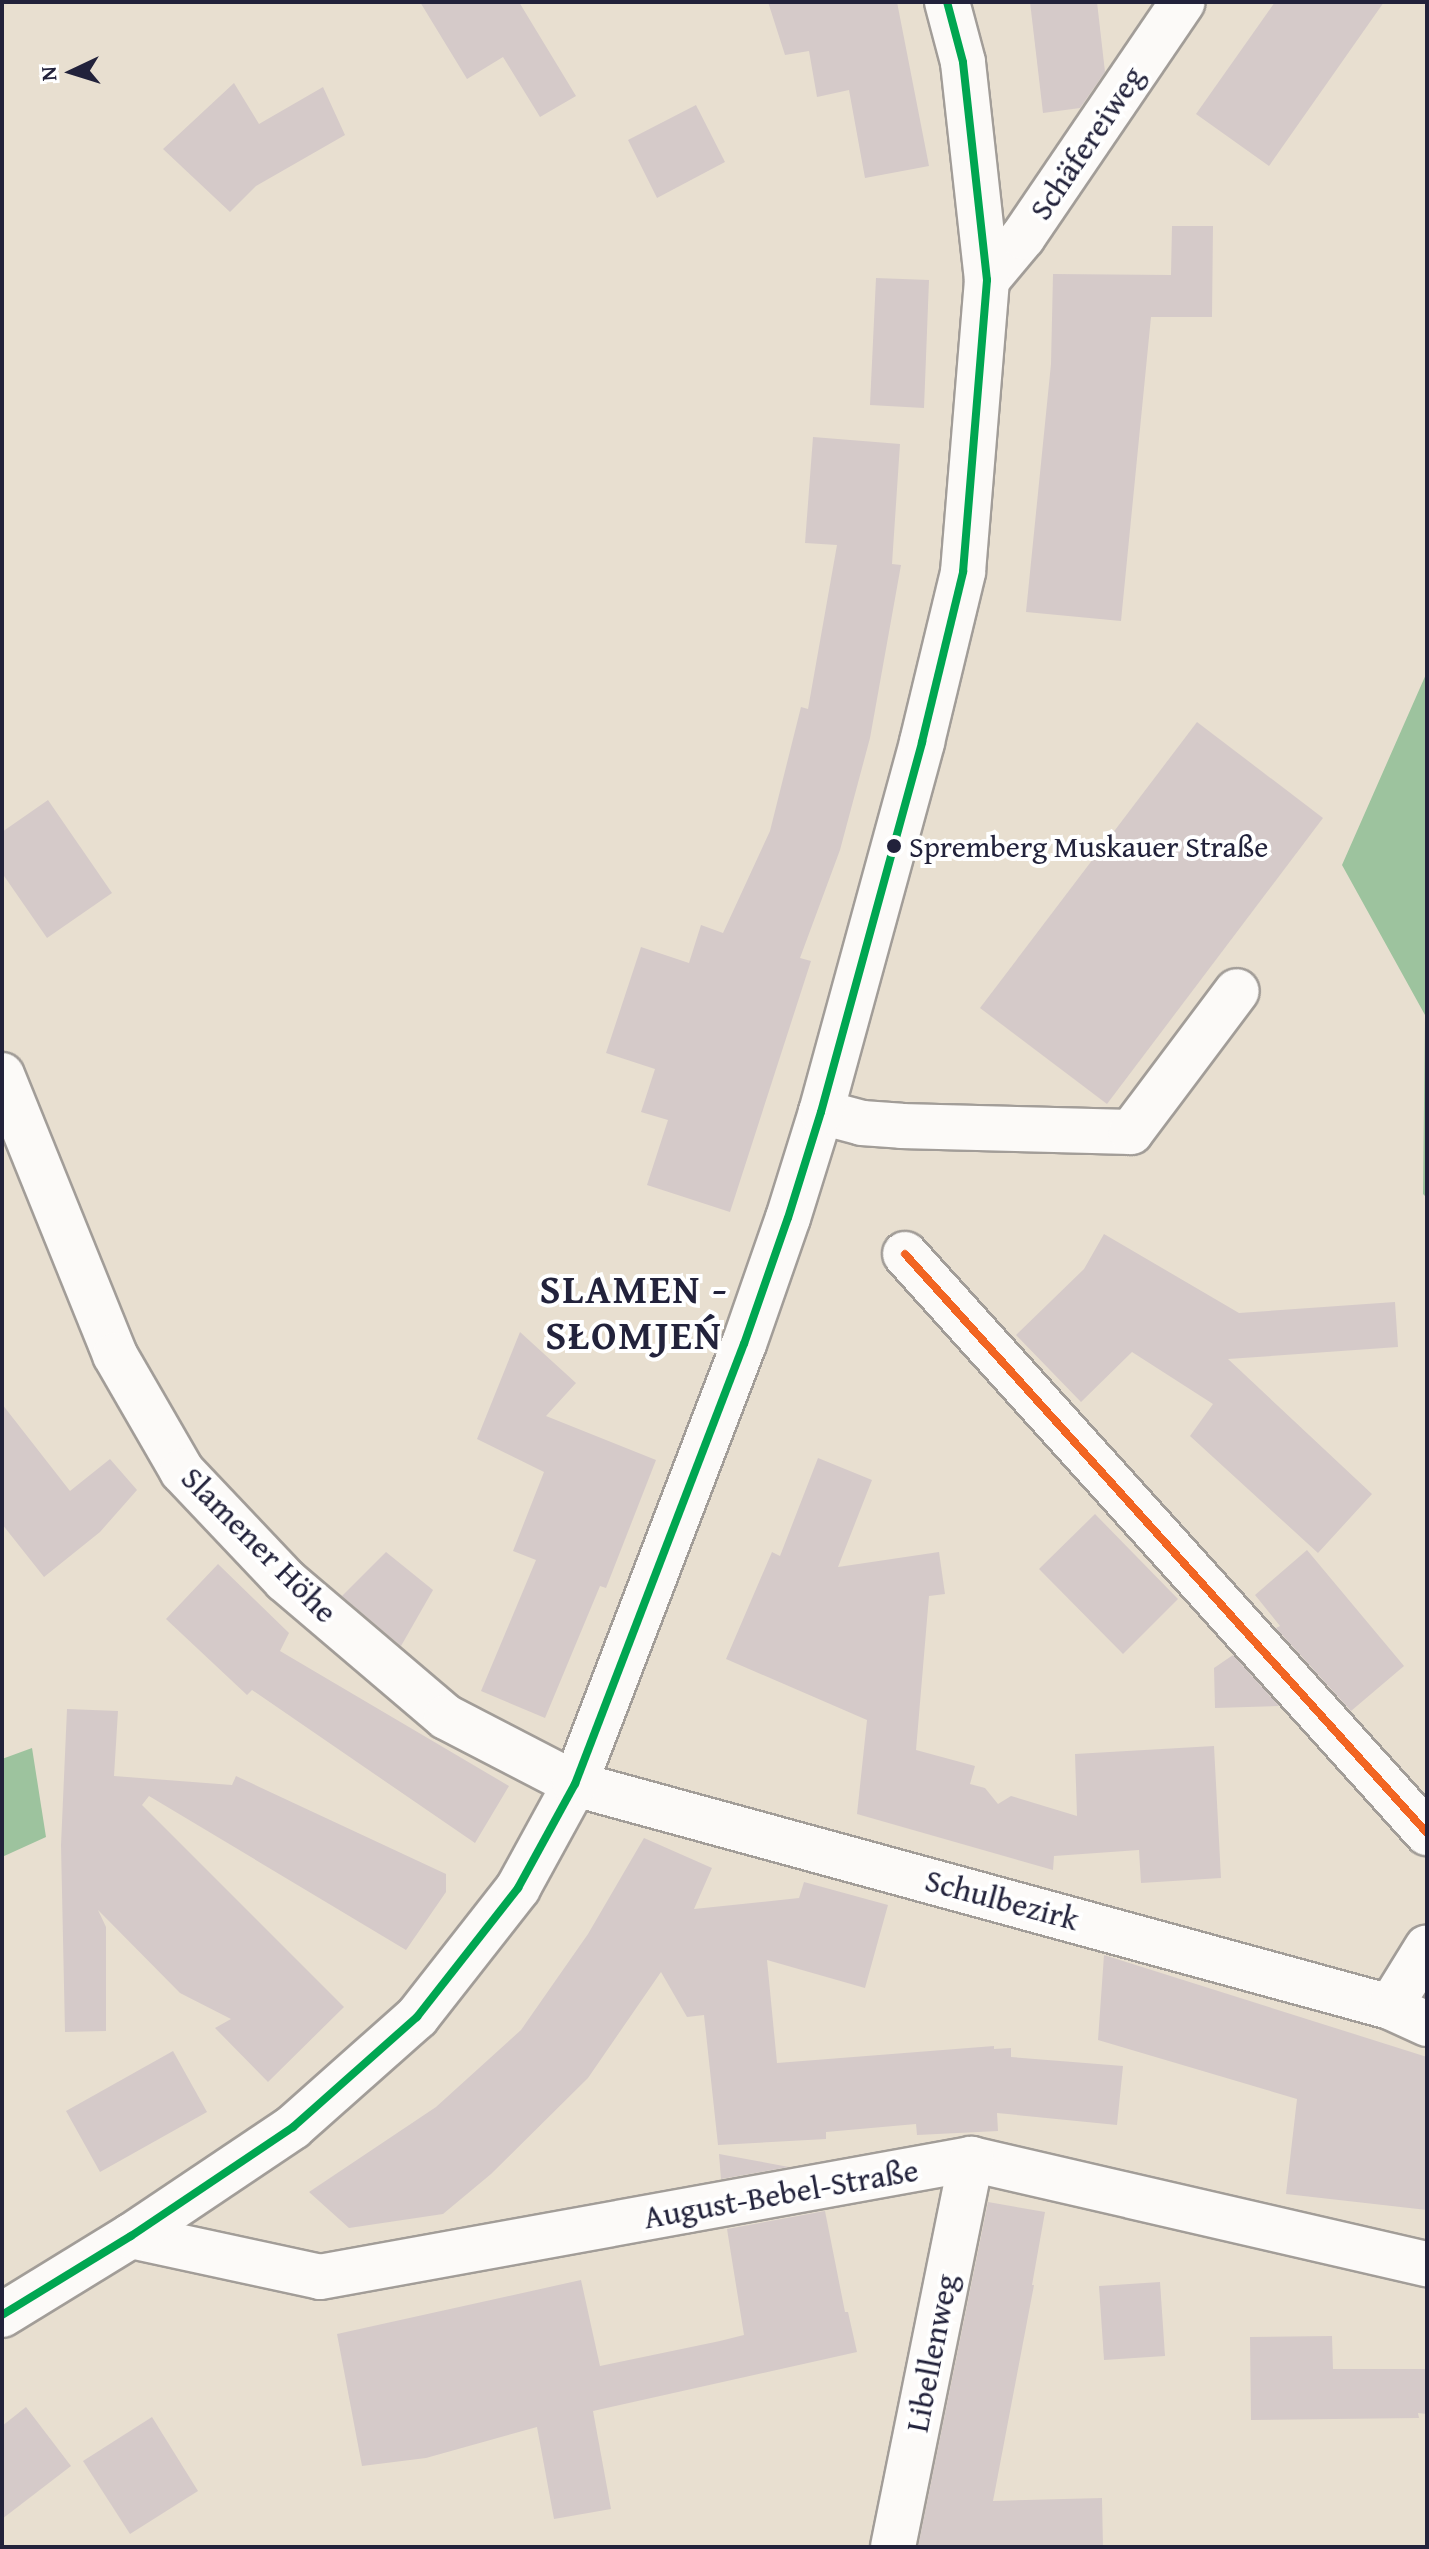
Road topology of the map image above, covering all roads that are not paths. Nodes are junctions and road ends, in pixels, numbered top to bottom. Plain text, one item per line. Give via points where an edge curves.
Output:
1 (947, 2) edge
2 (1183, 2) edge
3 (987, 280) junction
4 (1237, 991) dead end
5 (2, 1075) edge
6 (821, 1112) junction
7 (905, 1254) dead end
8 (575, 1784) junction
9 (1427, 1833) edge
10 (1427, 1947) edge
11 (1408, 2015) edge
12 (971, 2159) junction
13 (131, 2236) junction
14 (1427, 2264) edge
15 (2, 2315) edge
16 (893, 2547) edge

1 - 3 street via 963,62
2 - 3 street, Schäfereiweg via 1023,237
3 - 6 street via 963,572
4 - 6 street via 1131,1132 901,1126
5 - 8 street, Slamener Höhe via 115,1355 182,1471 285,1580 446,1717
6 - 8 street via 744,1344
7 - 9 street
8 - 11 street, Schulbezirk
8 - 13 street via 518,1888 417,2017 293,2127
10 - 11 street
12 - 13 street, August-Bebel-Straße via 320,2277
12 - 14 street, August-Bebel-Straße
12 - 16 street, Libellenweg
13 - 15 street

